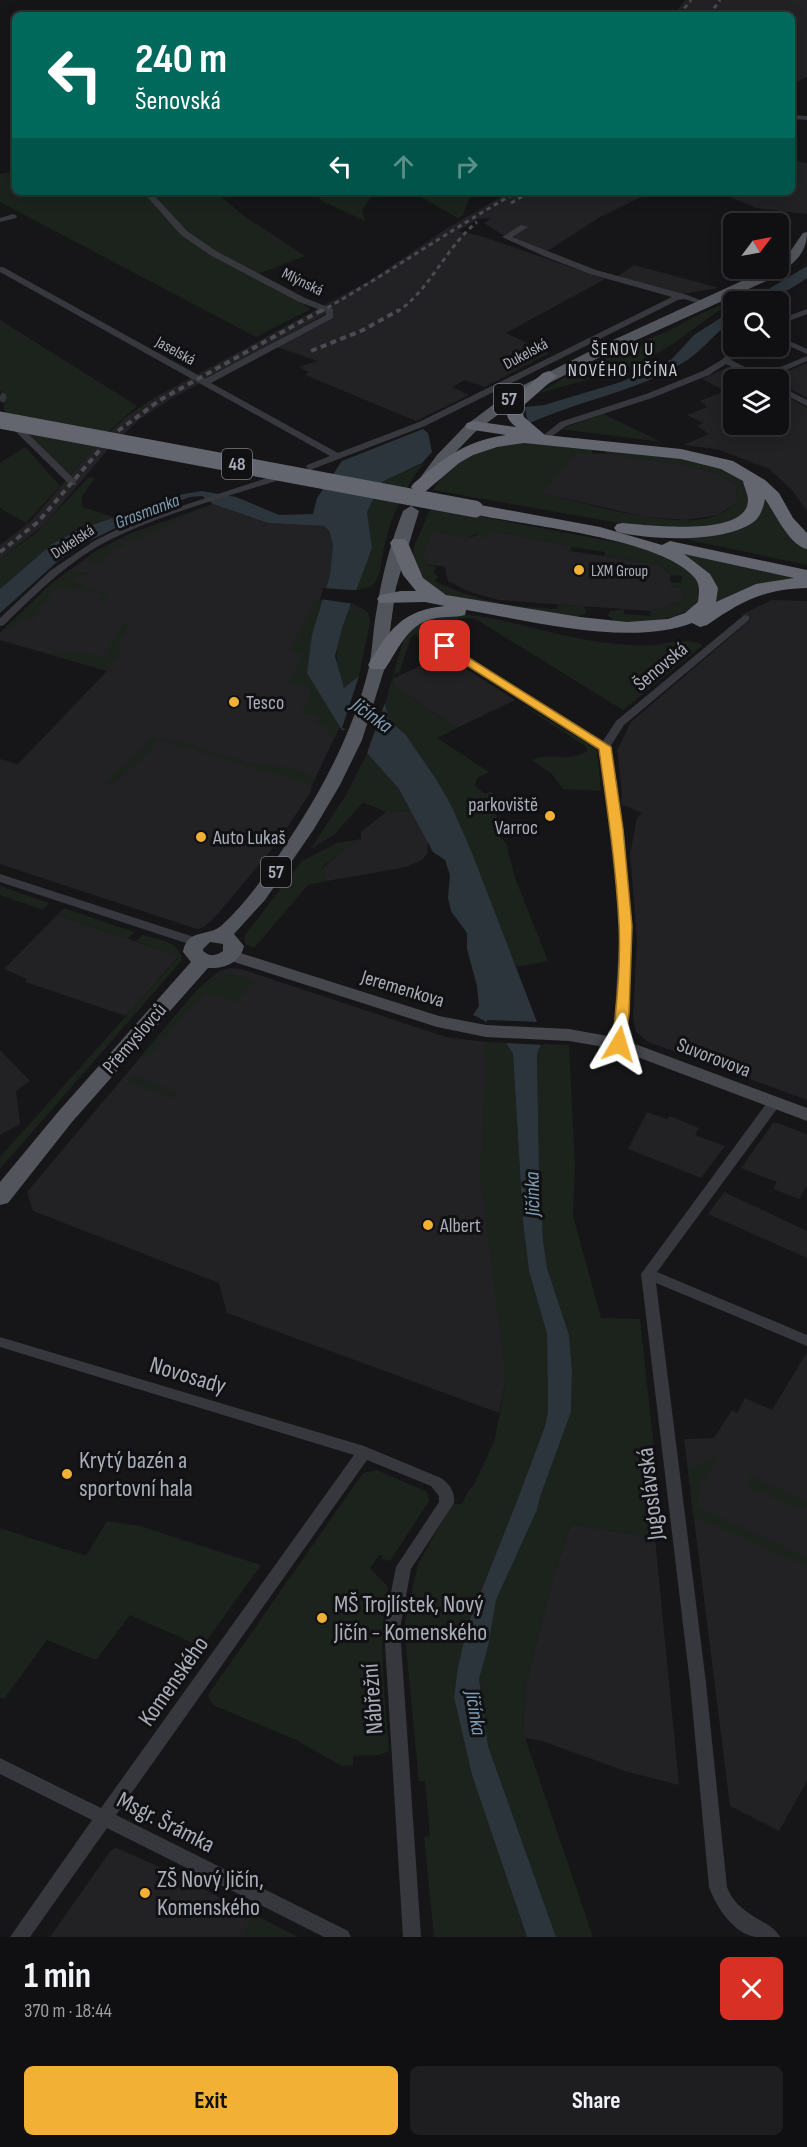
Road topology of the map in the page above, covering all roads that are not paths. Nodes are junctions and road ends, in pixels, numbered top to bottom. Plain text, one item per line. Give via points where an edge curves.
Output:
1 (150, 195) edge
2 (13, 216) dead end
3 (0, 220) edge
4 (524, 227) dead end
5 (807, 236) edge
6 (0, 269) edge
7 (673, 298) junction
8 (703, 306) junction
9 (807, 311) edge
10 (789, 318) edge
11 (789, 343) edge
12 (807, 352) edge
13 (729, 357) edge
14 (807, 358) edge
15 (726, 361) junction
16 (744, 369) edge
17 (783, 369) edge
18 (549, 376) junction
19 (204, 383) junction
20 (789, 393) edge
21 (807, 403) edge
22 (4, 419) edge
23 (471, 428) junction
24 (535, 437) junction
25 (338, 457) junction
26 (310, 467) dead end
27 (279, 477) dead end
28 (750, 478) junction
29 (73, 483) dead end
30 (420, 487) joint
31 (411, 511) dead end
32 (589, 527) junction
33 (399, 543) junction
34 (807, 544) edge
35 (807, 568) edge
36 (807, 575) edge
37 (807, 584) edge
38 (386, 599) junction
39 (469, 608) junction
40 (746, 618) dead end
41 (0, 623) edge
42 (425, 634) dead end
43 (378, 665) junction
44 (605, 747) junction
45 (0, 878) edge
46 (221, 936) junction
47 (200, 951) junction
48 (231, 955) junction
49 (569, 1035) joint
50 (619, 1044) junction
51 (774, 1102) junction
52 (807, 1115) edge
53 (65, 1117) junction
54 (0, 1178) edge
55 (0, 1197) edge
56 (648, 1274) junction
57 (807, 1341) edge
58 (0, 1342) edge
59 (364, 1452) junction
60 (0, 1766) edge
61 (105, 1818) junction
62 (19, 1937) edge
63 (342, 1937) edge
64 (412, 1937) edge
65 (771, 1937) edge

1 - 19 street, Mlýnská via 184,233 213,254 330,311 330,316
2 - 3 street
4 - 7 street via 506,237 609,278
5 - 8 main road, 57 via 798,253 777,271
6 - 19 street, Jaselská
7 - 8 street
7 - 8 street, Dukelská via 684,297
7 - 25 street, Dukelská via 433,419
8 - 18 main road, 57
9 - 10 street
11 - 12 street
13 - 15 street
14 - 17 street
15 - 16 street
15 - 24 street via 649,396
18 - 23 main road, 57 via 515,395
18 - 24 highway via 514,407 516,419
19 - 25 street, Jaselská
20 - 21 street
22 - 29 street
22 - 32 highway, 48, bridge
23 - 24 highway via 491,436
23 - 30 main road, 57
24 - 28 highway via 706,458
24 - 30 highway via 494,442 467,451
25 - 26 street, Dukelská
27 - 41 street, Dukelská via 133,525 97,543 53,573
28 - 32 highway via 758,492 758,502 747,518 730,527 674,533
28 - 34 highway via 773,497
31 - 33 main road, 57
32 - 35 highway, 48
32 - 36 highway, 48
32 - 39 highway via 691,564 710,586 708,604 678,621 633,628
33 - 38 main road, 57
33 - 39 highway via 417,585
37 - 39 highway via 751,590 688,626 646,635 612,634
38 - 39 highway via 404,604
38 - 43 main road, 57
39 - 43 highway via 411,620 397,631
40 - 44 street, Šenovská via 620,723
42 - 44 street
43 - 46 main road, 57 via 354,741 323,803 280,867
44 - 50 street via 626,926
45 - 47 street
46 - 47 main road via 209,936
46 - 48 main road via 233,944
47 - 48 main road via 218,961
47 - 53 main road, Přemyslovců
48 - 49 street, Jeremenkova via 437,1021 486,1031
49 - 50 street, Suvorovova
50 - 51 street, Suvorovova
51 - 52 street, Suvorovova
51 - 56 street
53 - 54 main road, Přemyslovců
53 - 55 main road, Přemyslovců
56 - 57 street
56 - 65 street, Jugoslávská via 718,1887 734,1916
58 - 59 street, Novosady
59 - 61 street, Komenského
59 - 64 street, Nábřežní via 436,1482 447,1494 443,1508 405,1567 392,1628
60 - 61 street, Msgr. Šrámka
61 - 62 street, Komenského
61 - 63 street, Msgr. Šrámka

